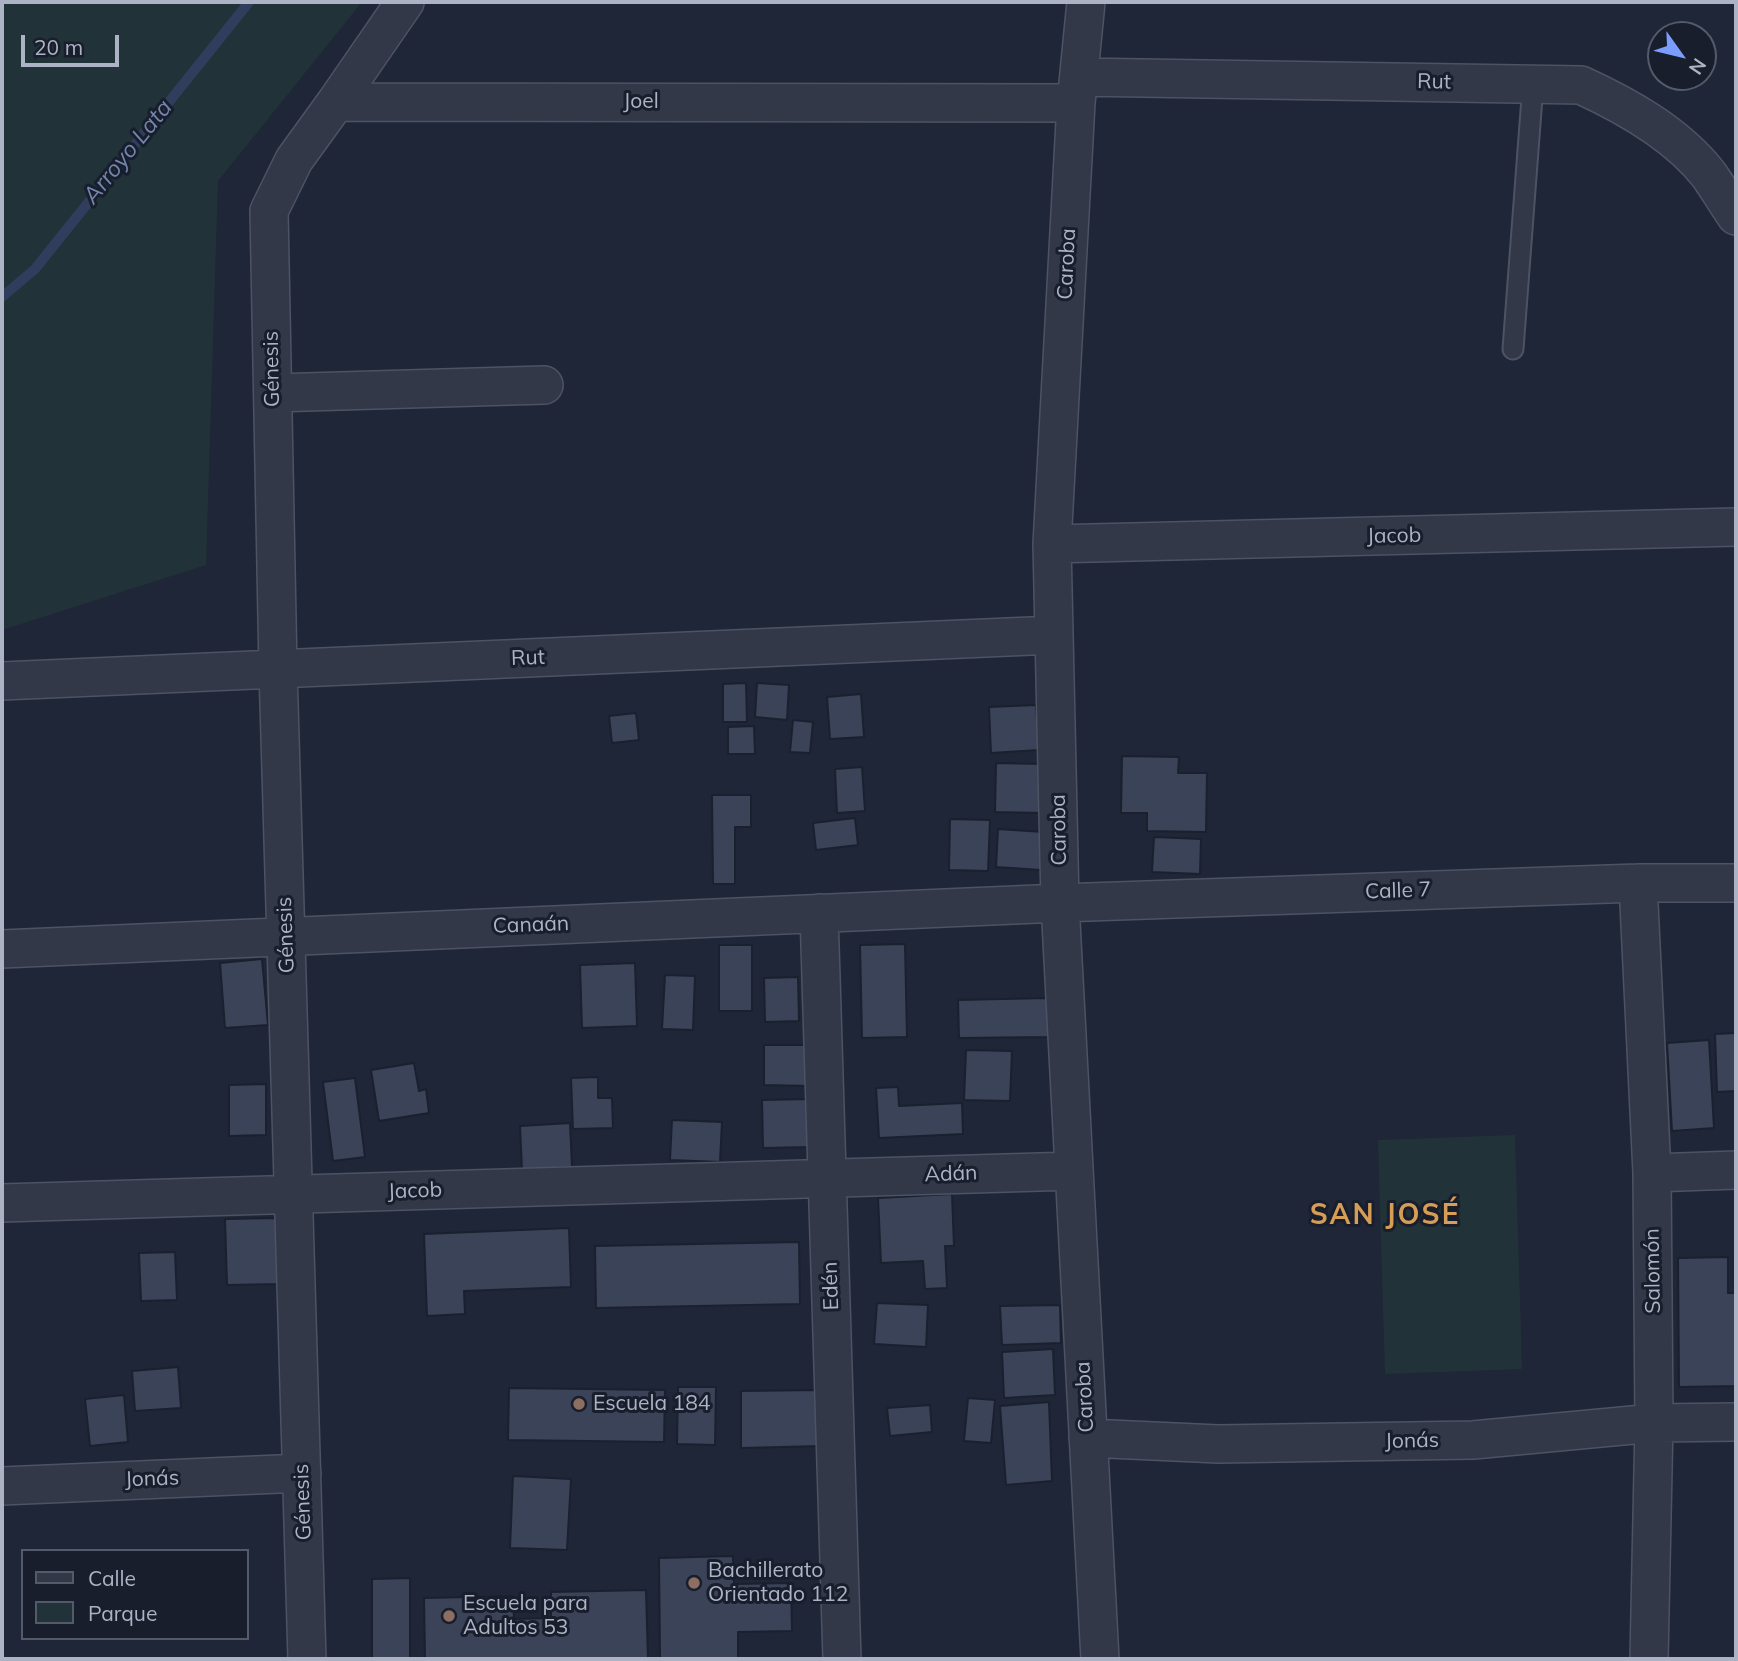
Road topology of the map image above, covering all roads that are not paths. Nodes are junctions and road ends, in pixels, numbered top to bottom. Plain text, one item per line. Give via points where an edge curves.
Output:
1 (405, 2) edge
2 (1086, 2) edge
3 (1533, 84) junction
4 (1078, 90) junction
5 (336, 102) junction
6 (1736, 216) edge
7 (1513, 349) dead end
8 (544, 385) dead end
9 (273, 393) junction
10 (1736, 527) edge
11 (1052, 544) junction
12 (1054, 635) junction
13 (278, 669) junction
14 (2, 681) edge
15 (1638, 883) junction
16 (1736, 883) edge
17 (1060, 903) junction
18 (819, 913) junction
19 (286, 936) junction
20 (2, 949) edge
21 (1736, 1170) edge
22 (1073, 1171) junction
23 (1652, 1173) junction
24 (828, 1178) junction
25 (295, 1194) junction
26 (2, 1203) edge
27 (1736, 1422) edge
28 (1654, 1423) junction
29 (1088, 1438) junction
30 (302, 1473) junction
31 (2, 1486) edge
32 (307, 1659) edge
33 (842, 1659) edge
34 (1100, 1659) edge
35 (1649, 1659) edge

1 - 5 street
2 - 4 street, Caroba
3 - 4 street, Rut
3 - 6 street, Rut via 1581,85 1662,130 1707,173
3 - 7 lane
4 - 5 street, Joel
4 - 11 street, Caroba
5 - 9 street, Génesis via 294,160 269,211
8 - 9 street
9 - 13 street, Génesis
10 - 11 street, Jacob
11 - 12 street, Caroba
12 - 13 street, Rut
12 - 17 street, Caroba
13 - 14 street, Rut
13 - 19 street, Génesis
15 - 16 street, Calle 7
15 - 17 street, Calle 7
15 - 23 street, Salomón
17 - 18 street, Canaán
17 - 22 street, Caroba
18 - 19 street, Canaán
18 - 24 street, Edén
19 - 20 street, Canaán
19 - 25 street, Génesis
21 - 23 street
22 - 24 street, Adán
22 - 29 street, Caroba
23 - 28 street, Salomón
24 - 25 street, Jacob
24 - 33 street, Edén
25 - 26 street, Jacob
25 - 30 street, Génesis
27 - 28 street, Jonás
28 - 29 street, Jonás via 1473,1440 1218,1444
28 - 35 street, Salomón
29 - 34 street, Caroba
30 - 31 street, Jonás
30 - 32 street, Génesis

